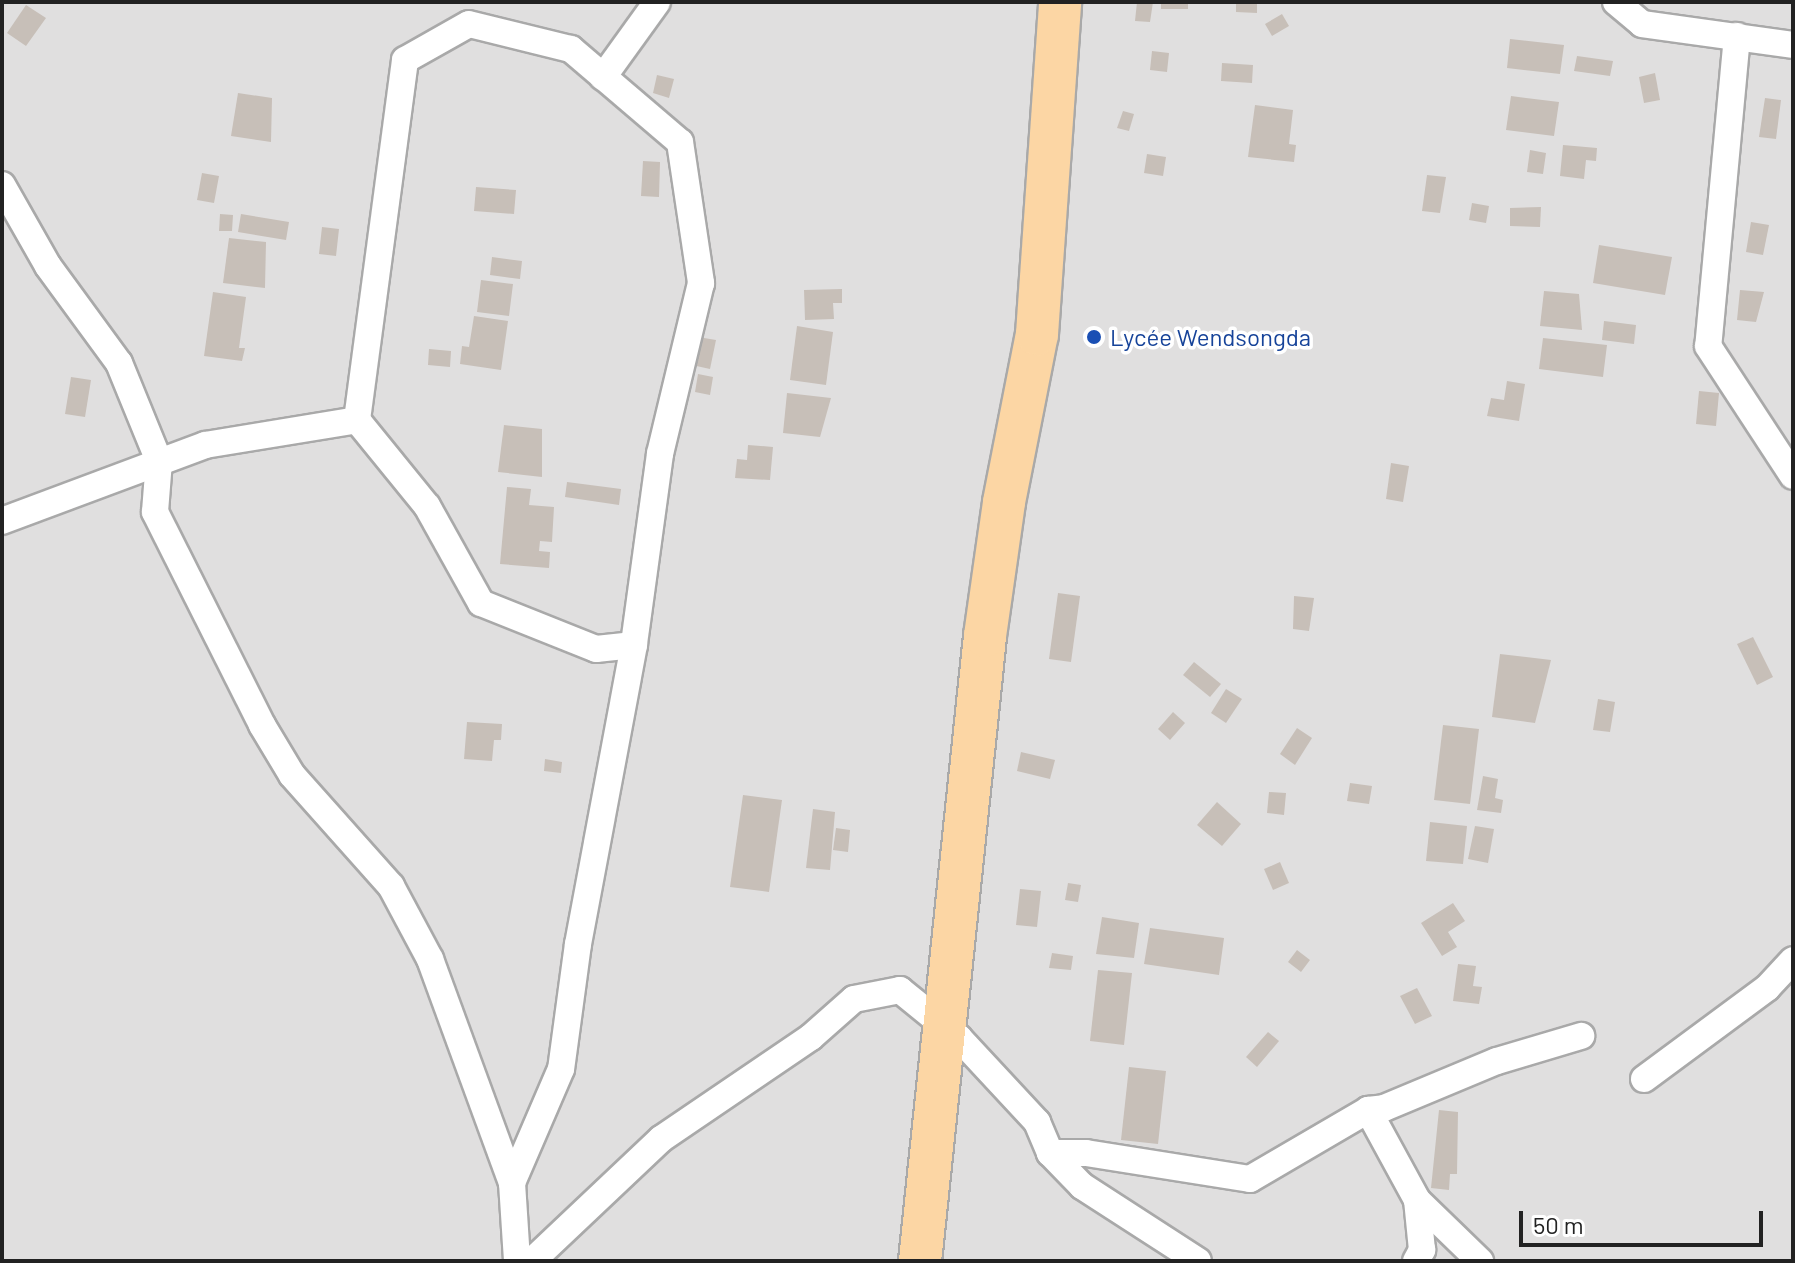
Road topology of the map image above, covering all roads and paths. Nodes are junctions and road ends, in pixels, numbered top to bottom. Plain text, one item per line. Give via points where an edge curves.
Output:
1 (657, 2) edge
2 (1060, 2) edge
3 (1616, 2) edge
4 (1737, 36) junction
5 (1793, 45) edge
6 (603, 77) junction
7 (2, 185) edge
8 (357, 420) junction
9 (159, 461) junction
10 (1793, 476) edge
11 (2, 521) edge
12 (634, 645) junction
13 (1793, 960) edge
14 (944, 1029) junction
15 (1581, 1036) dead end
16 (1644, 1079) dead end
17 (1368, 1110) junction
18 (1050, 1153) junction
19 (512, 1183) junction
20 (1417, 1200) junction
21 (517, 1261) edge
22 (532, 1261) edge
23 (920, 1261) edge
24 (1198, 1261) edge
25 (1416, 1261) edge
26 (1480, 1261) edge

1 - 6 street
2 - 14 main road via 1037,334 987,621
3 - 4 street via 1642,24
4 - 5 street
4 - 10 street via 1708,346
6 - 8 street via 571,49 469,24 405,60
6 - 12 street via 680,142 701,283 660,454
7 - 9 street via 48,266 119,363
8 - 9 street via 205,445
8 - 12 street via 427,506 481,603 596,649
9 - 11 street
9 - 19 street via 155,512 211,629 292,775 391,886 436,973
12 - 19 street via 578,944 561,1069
13 - 16 street via 1767,988
14 - 18 street via 959,1038 1037,1122
14 - 22 street via 900,990 854,999 811,1037 661,1139
14 - 23 main road
15 - 17 street
17 - 18 street via 1250,1179 1086,1153
17 - 20 street
18 - 24 street via 1082,1186
19 - 21 street
20 - 25 street via 1422,1250
20 - 26 street

